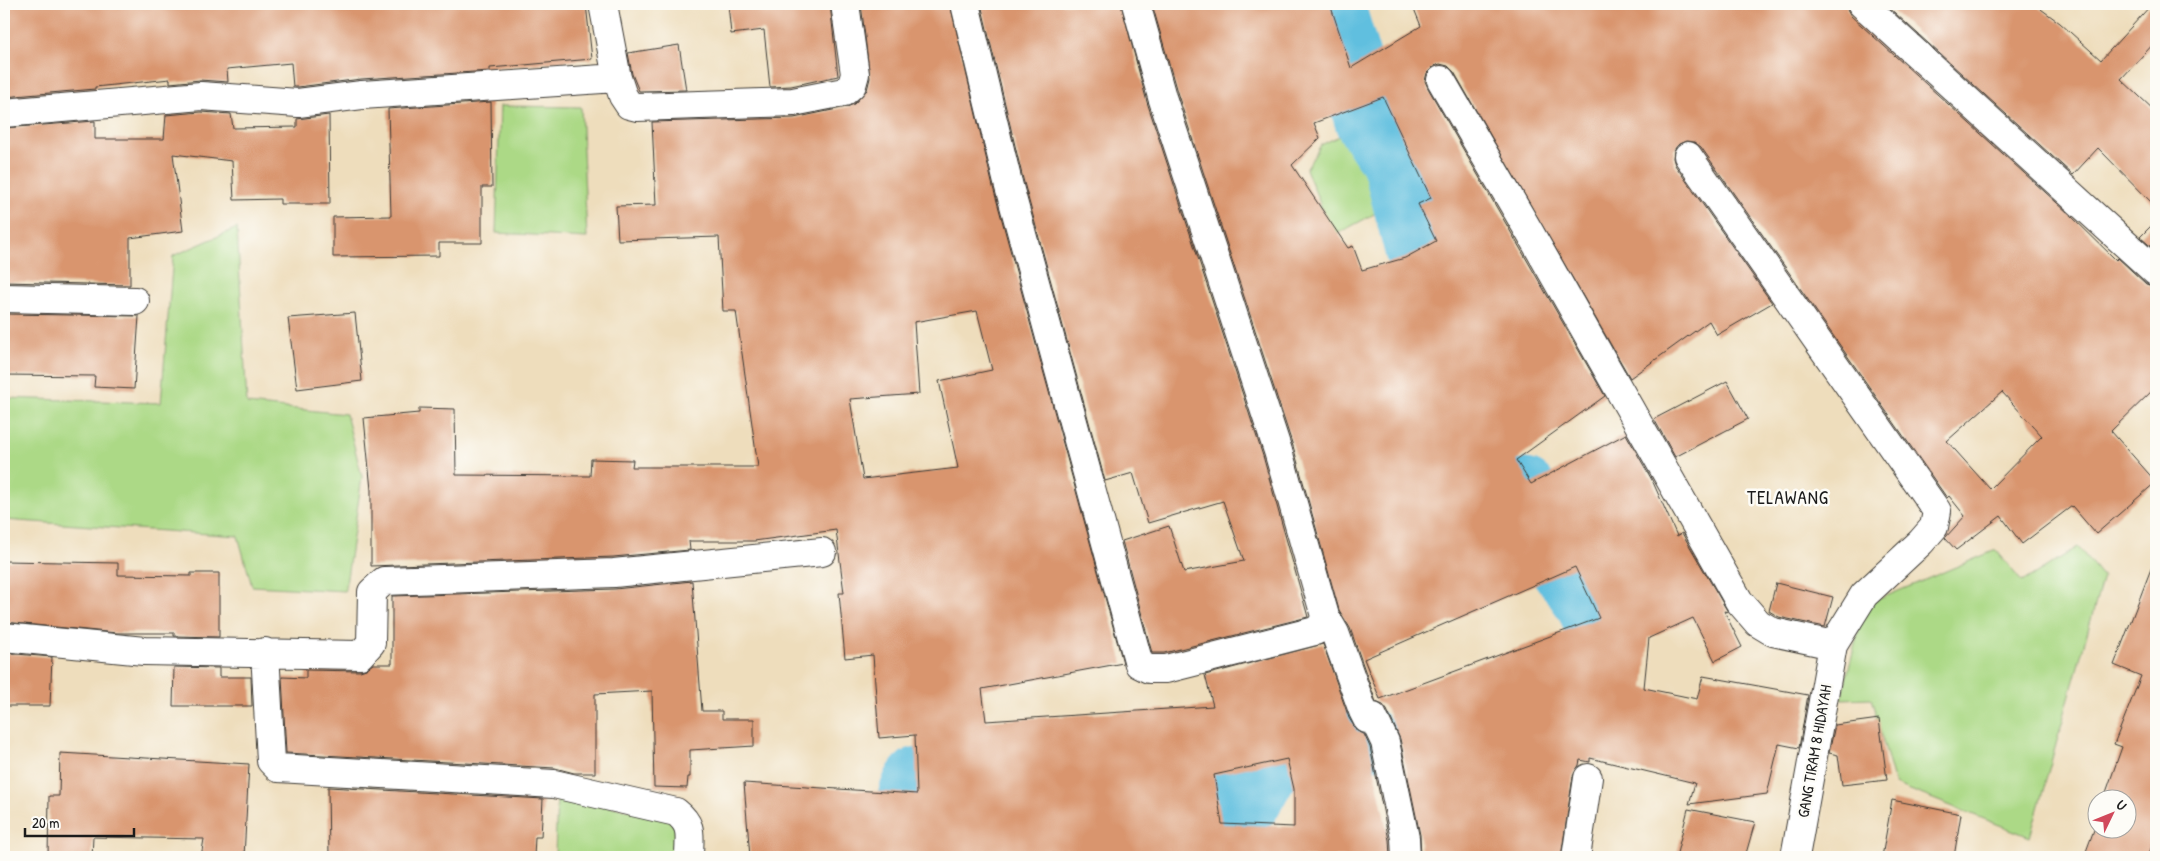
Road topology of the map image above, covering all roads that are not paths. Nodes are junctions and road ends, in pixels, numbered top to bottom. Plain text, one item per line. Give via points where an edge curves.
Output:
1 (603, 4) edge
2 (846, 4) edge
3 (965, 4) edge
4 (1136, 4) edge
5 (1862, 4) edge
6 (617, 78) junction
7 (1441, 80) dead end
8 (4, 113) edge
9 (1688, 156) dead end
10 (2156, 272) edge
11 (4, 298) edge
12 (135, 301) dead end
13 (822, 552) dead end
14 (1325, 616) junction
15 (4, 637) edge
16 (1833, 645) junction
17 (266, 652) junction
18 (1588, 778) dead end
19 (688, 857) edge
20 (1406, 857) edge
21 (1576, 857) edge
22 (1796, 857) edge

1 - 6 street
2 - 6 street via 855,74 852,85 844,92 793,102 637,107 629,104
3 - 14 street via 1008,183 1138,664 1149,670 1166,669 1315,631 1322,626
4 - 14 street via 1162,97 1278,451
5 - 10 street
6 - 8 street via 362,94 298,103 202,96
7 - 16 street via 1738,601 1758,623 1772,632
9 - 16 street via 1937,512 1934,527 1864,595
11 - 12 street
13 - 17 street via 614,573 384,581 372,592 371,643 360,655
14 - 20 street via 1335,633 1362,711 1367,719 1373,717 1383,735
15 - 17 street via 144,651
16 - 22 street, GANG TIRAM 8 HIDAYAH
17 - 19 street via 271,761 278,768 554,784 676,812 685,818 690,828
18 - 21 street

